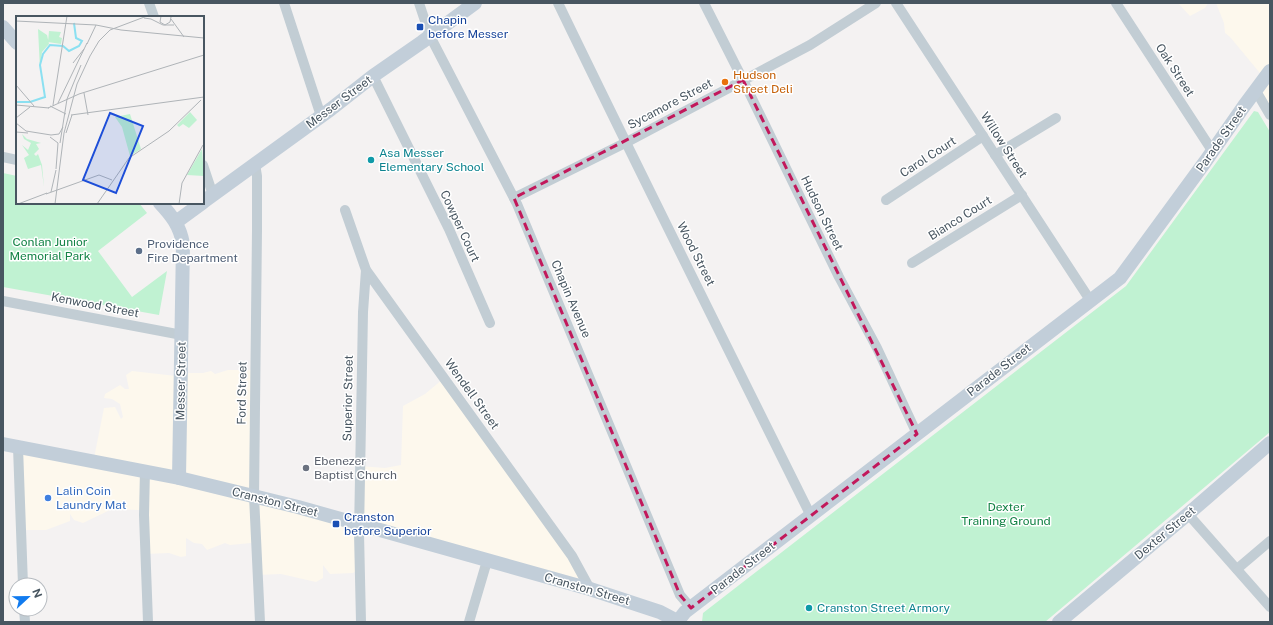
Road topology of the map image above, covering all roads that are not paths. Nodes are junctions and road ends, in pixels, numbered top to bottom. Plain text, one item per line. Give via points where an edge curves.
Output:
1 (149, 3) edge
2 (284, 3) edge
3 (419, 3) edge
4 (475, 3) edge
5 (558, 3) edge
6 (704, 3) edge
7 (876, 3) edge
8 (896, 3) edge
9 (1116, 3) edge
10 (154, 16) edge
11 (3, 27) edge
12 (430, 36) junction
13 (16, 42) edge
14 (1270, 71) edge
15 (373, 76) junction
16 (743, 80) junction
17 (1256, 91) junction
18 (1270, 115) edge
19 (321, 116) junction
20 (1056, 118) dead end
21 (983, 136) junction
22 (625, 143) junction
23 (1213, 152) junction
24 (995, 155) junction
25 (3, 158) edge
26 (16, 160) edge
27 (255, 164) junction
28 (204, 177) edge
29 (1022, 196) junction
30 (514, 198) junction
31 (206, 200) edge
32 (886, 200) dead end
33 (161, 204) edge
34 (201, 204) edge
35 (345, 210) dead end
36 (176, 222) junction
37 (912, 263) dead end
38 (366, 270) junction
39 (3, 300) edge
40 (1090, 300) junction
41 (490, 323) dead end
42 (182, 335) junction
43 (917, 434) junction
44 (1270, 443) edge
45 (3, 444) edge
46 (18, 447) junction
47 (145, 470) junction
48 (179, 478) junction
49 (254, 496) junction
50 (1188, 514) junction
51 (811, 516) junction
52 (359, 524) junction
53 (1270, 541) edge
54 (487, 560) junction
55 (1237, 569) junction
56 (23, 577) edge
57 (590, 589) junction
58 (1270, 607) edge
59 (691, 608) junction
60 (148, 622) edge
61 (260, 622) edge
62 (362, 622) edge
63 (469, 622) edge
64 (678, 622) edge
65 (1059, 622) edge

1 - 10 street
2 - 19 street
3 - 12 street, Chapin Avenue
4 - 12 street, Messer Street
5 - 22 street, Wood Street
6 - 16 street, Hudson Street
7 - 16 street, Sycamore Street via 810,45
8 - 21 street, Willow Street
9 - 23 street, Oak Street
11 - 13 street
12 - 15 street, Messer Street
12 - 30 street, Chapin Avenue
14 - 17 street, Parade Street
15 - 19 street, Messer Street
15 - 41 street, Cowper Court via 449,229
16 - 22 street, Sycamore Street
16 - 43 street, Hudson Street via 839,277 877,348
17 - 18 street
17 - 23 street, Parade Street
19 - 27 street, Messer Street
20 - 24 street
21 - 24 street, Willow Street
21 - 32 street, Carol Court
22 - 30 street, Sycamore Street
22 - 51 street, Wood Street
23 - 40 street, Parade Street via 1120,278
24 - 29 street, Willow Street
25 - 26 street
27 - 31 street, Messer Street
27 - 49 street, Ford Street via 257,230
28 - 31 street
29 - 37 street, Bianco Court
29 - 40 street, Willow Street
30 - 59 street, Chapin Avenue via 680,595
33 - 36 street
34 - 36 street, Messer Street
35 - 38 street, Wendell Street
36 - 42 street, Messer Street via 183,249
38 - 52 street, Superior Street
38 - 57 street, Wendell Street via 572,556
39 - 42 street, Kenwood Street
40 - 43 street, Parade Street
42 - 48 street, Messer Street
43 - 51 street, Parade Street
44 - 50 street, Dexter Street
45 - 46 street, Cranston Street
46 - 47 street, Cranston Street
46 - 56 street
47 - 48 street, Cranston Street
47 - 60 street
48 - 49 street, Cranston Street
49 - 52 street, Cranston Street
49 - 61 street, Ford Street
50 - 55 street
50 - 65 street, Dexter Street
51 - 59 street, Parade Street
52 - 54 street, Cranston Street
52 - 62 street, Superior Street
53 - 55 street
54 - 57 street, Cranston Street
54 - 63 street
55 - 58 street
57 - 64 street, Cranston Street via 660,612
59 - 64 street, Parade Street

